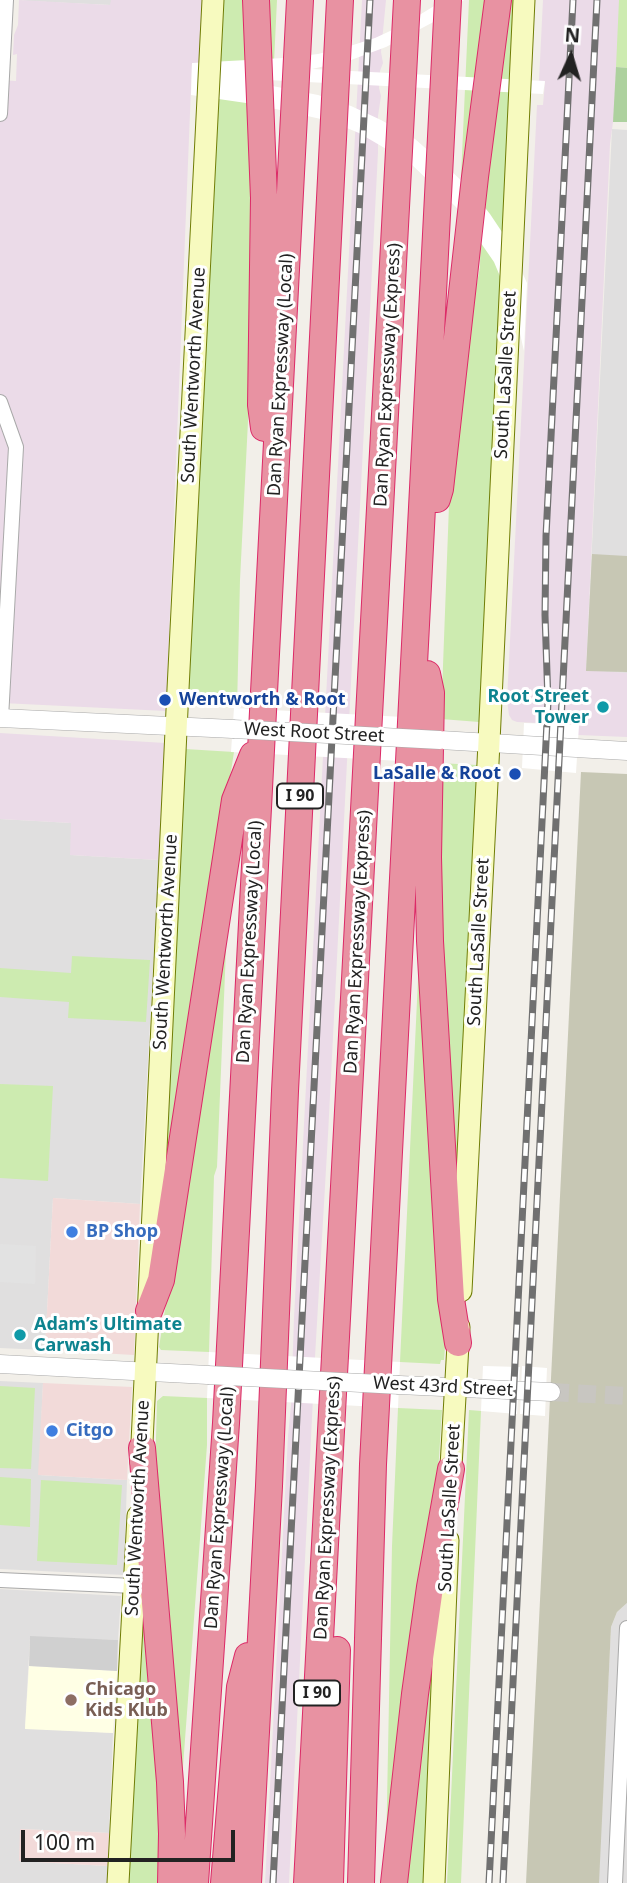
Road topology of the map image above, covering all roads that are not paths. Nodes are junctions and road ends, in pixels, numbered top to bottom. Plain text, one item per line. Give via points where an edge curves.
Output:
1 (6, 0) edge
2 (213, 0) edge
3 (256, 0) edge
4 (300, 0) edge
5 (341, 0) edge
6 (407, 0) edge
7 (449, 0) edge
8 (498, 0) edge
9 (524, 0) edge
10 (0, 114) edge
11 (0, 402) edge
12 (274, 514) junction
13 (420, 551) junction
14 (417, 616) junction
15 (1, 718) edge
16 (176, 726) junction
17 (261, 737) junction
18 (489, 743) junction
19 (627, 751) edge
20 (149, 1311) junction
21 (458, 1343) junction
22 (0, 1364) edge
23 (145, 1372) junction
24 (456, 1388) junction
25 (551, 1392) tunnel mouth
26 (142, 1448) junction
27 (451, 1469) junction
28 (328, 1503) junction
29 (0, 1580) edge
30 (134, 1586) junction
31 (263, 1593) junction
32 (627, 1628) edge
33 (622, 1827) edge
34 (118, 1883) edge
35 (171, 1883) edge
36 (195, 1883) edge
37 (224, 1883) edge
38 (248, 1883) edge
39 (307, 1883) edge
40 (330, 1883) edge
41 (361, 1883) edge
42 (394, 1883) edge
43 (434, 1883) edge
44 (615, 1883) edge

1 - 10 street
2 - 16 main road, South Wentworth Avenue
3 - 12 highway via 264,198 261,405
4 - 12 highway, Dan Ryan Expressway (Local) / I 90
5 - 31 highway, I 90
6 - 28 highway, Dan Ryan Expressway (Express) / I 90
7 - 13 highway
8 - 13 highway via 440,489
9 - 18 main road, South LaSalle Street
11 - 15 street via 16,447
12 - 17 highway, Dan Ryan Expressway (Local) / I 90
13 - 14 highway
14 - 21 highway via 431,693 430,940 451,1299
14 - 41 highway via 373,1464
15 - 16 street, West Root Street
16 - 18 street, West Root Street, bridge
16 - 20 main road, South Wentworth Avenue
17 - 20 highway via 235,800 160,1280
17 - 36 highway, Dan Ryan Expressway (Local) / I 90 via 226,1423
18 - 19 street, West Root Street
18 - 21 main road, South LaSalle Street
20 - 23 main road, South Wentworth Avenue
21 - 24 main road, South LaSalle Street
22 - 23 street, West 43rd Street
23 - 24 street, West 43rd Street, bridge
23 - 26 main road, South Wentworth Avenue
24 - 25 street, West 43rd Street
24 - 27 main road, South LaSalle Street
26 - 30 main road, South Wentworth Avenue
26 - 35 highway via 170,1782
27 - 42 highway via 430,1587
27 - 43 main road, South LaSalle Street
28 - 39 highway, Dan Ryan Expressway (Express) / I 90
28 - 40 highway via 339,1585
29 - 30 street
30 - 34 main road, South Wentworth Avenue
31 - 37 highway via 240,1687
31 - 38 highway, I 90
32 - 33 street
33 - 44 street

